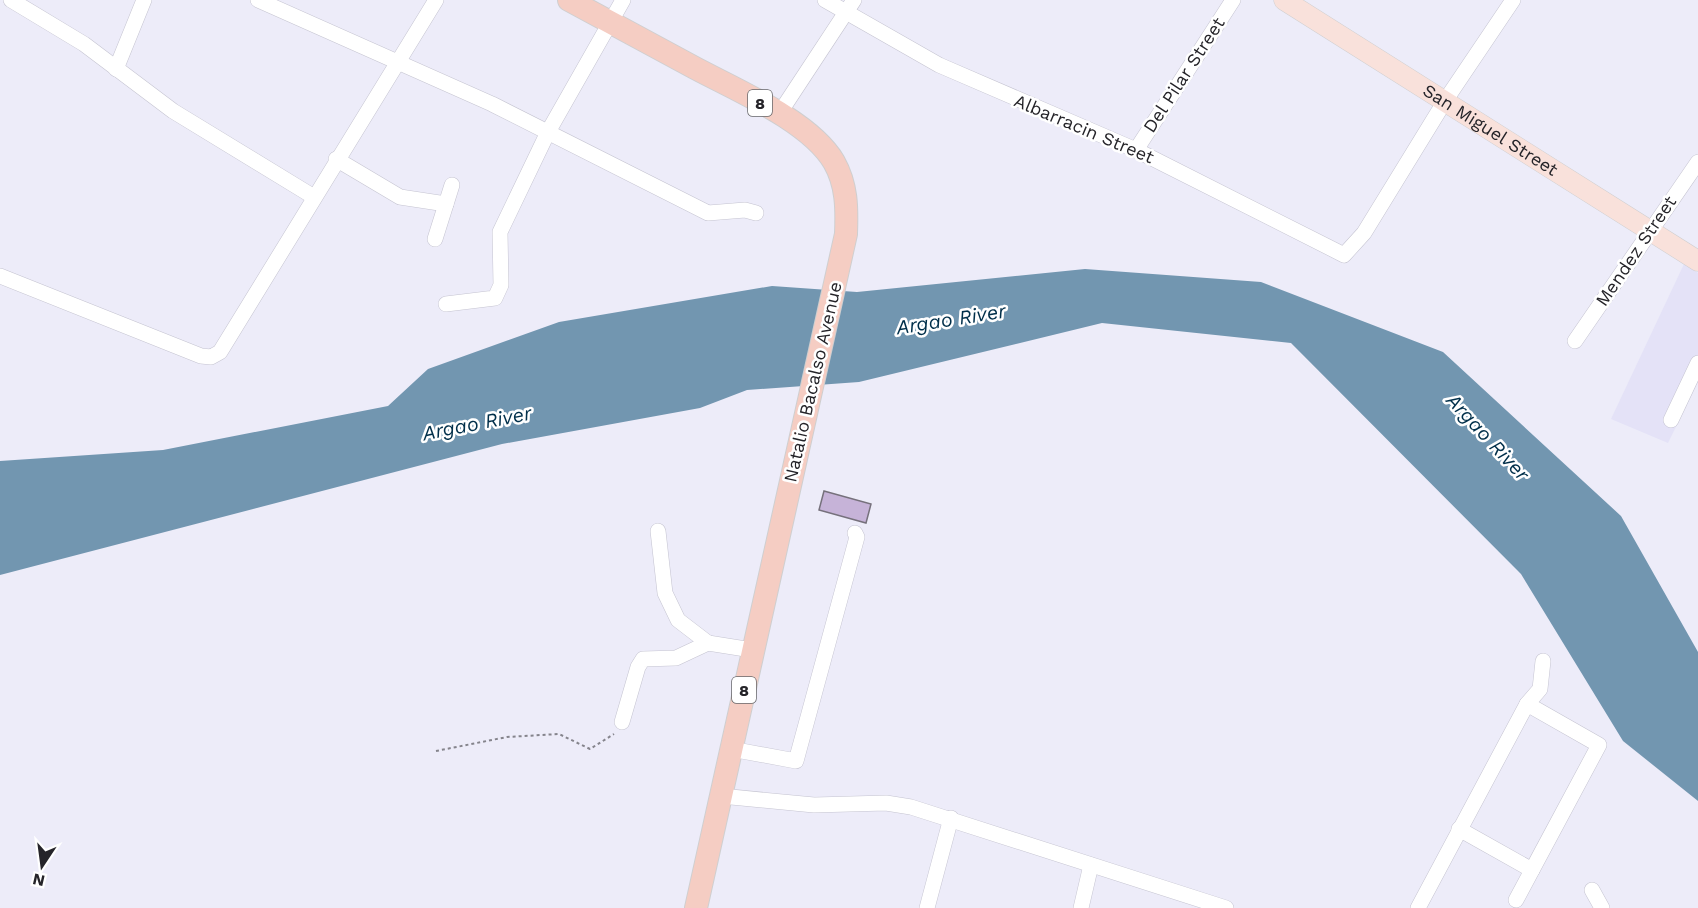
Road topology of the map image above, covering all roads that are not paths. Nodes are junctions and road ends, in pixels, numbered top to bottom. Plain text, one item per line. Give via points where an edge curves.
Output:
1 (11, 0) edge
2 (144, 0) edge
3 (258, 0) edge
4 (436, 0) edge
5 (569, 0) edge
6 (623, 0) edge
7 (825, 0) edge
8 (1233, 0) edge
9 (1284, 0) edge
10 (1513, 0) edge
11 (851, 6) edge
12 (610, 22) junction
13 (398, 60) junction
14 (116, 69) junction
15 (1445, 101) junction
16 (779, 114) junction
17 (548, 132) junction
18 (1136, 150) junction
19 (336, 159) junction
20 (1698, 162) edge
21 (452, 185) dead end
22 (314, 198) junction
23 (446, 204) junction
24 (756, 213) dead end
25 (1649, 232) junction
26 (435, 239) dead end
27 (1698, 261) edge
28 (0, 276) edge
29 (446, 304) dead end
30 (1575, 341) dead end
31 (1698, 363) edge
32 (1671, 420) dead end
33 (658, 531) dead end
34 (855, 533) dead end
35 (708, 643) junction
36 (752, 650) junction
37 (1543, 661) dead end
38 (1527, 704) junction
39 (622, 722) road end
40 (731, 749) junction
41 (721, 796) junction
42 (951, 818) junction
43 (1459, 829) junction
44 (1091, 865) junction
45 (1532, 870) junction
46 (1592, 890) dead end
47 (1516, 900) dead end
48 (1207, 905) edge
49 (696, 908) edge
50 (927, 908) edge
51 (1081, 908) edge
52 (1226, 908) edge
53 (1418, 908) edge
54 (1602, 908) edge

1 - 14 street via 84,44
2 - 14 street
3 - 13 street
4 - 13 street
5 - 12 highway, Natalio Bacalso Avenue / 8
6 - 12 street
7 - 11 street, Albarracin Street
8 - 18 street, Del Pilar Street
9 - 15 main road, San Miguel Street
10 - 15 street
11 - 16 street
11 - 18 street, Albarracin Street via 939,65
12 - 16 highway, Natalio Bacalso Avenue / 8
12 - 17 street
13 - 17 street
13 - 19 street
14 - 22 street via 173,111
15 - 18 street, Albarracin Street via 1364,233 1344,255
15 - 25 main road, San Miguel Street
16 - 36 highway, Natalio Bacalso Avenue / 8 via 817,142 833,161 843,181 848,205 846,234
17 - 24 street via 708,213
17 - 29 street via 500,232 501,285 495,297
19 - 22 street
19 - 23 street via 400,197
20 - 25 street, Mendez Street
21 - 23 street
22 - 28 street via 220,352 211,357
23 - 26 street
25 - 27 main road, San Miguel Street
25 - 30 street, Mendez Street
31 - 32 street
33 - 35 street via 665,594 678,620
34 - 40 street via 796,761
35 - 36 street
35 - 39 street via 676,658 644,659 638,667
36 - 40 highway, Natalio Bacalso Avenue / 8
37 - 38 street via 1540,689
38 - 43 street
38 - 45 street via 1599,745
40 - 41 highway, Natalio Bacalso Avenue / 8
41 - 42 street via 814,805 886,803
41 - 49 highway, Natalio Bacalso Avenue / 8
42 - 44 street
42 - 50 street
43 - 45 street
43 - 53 street
44 - 48 street
44 - 51 street
45 - 47 street
46 - 54 street
48 - 52 street

